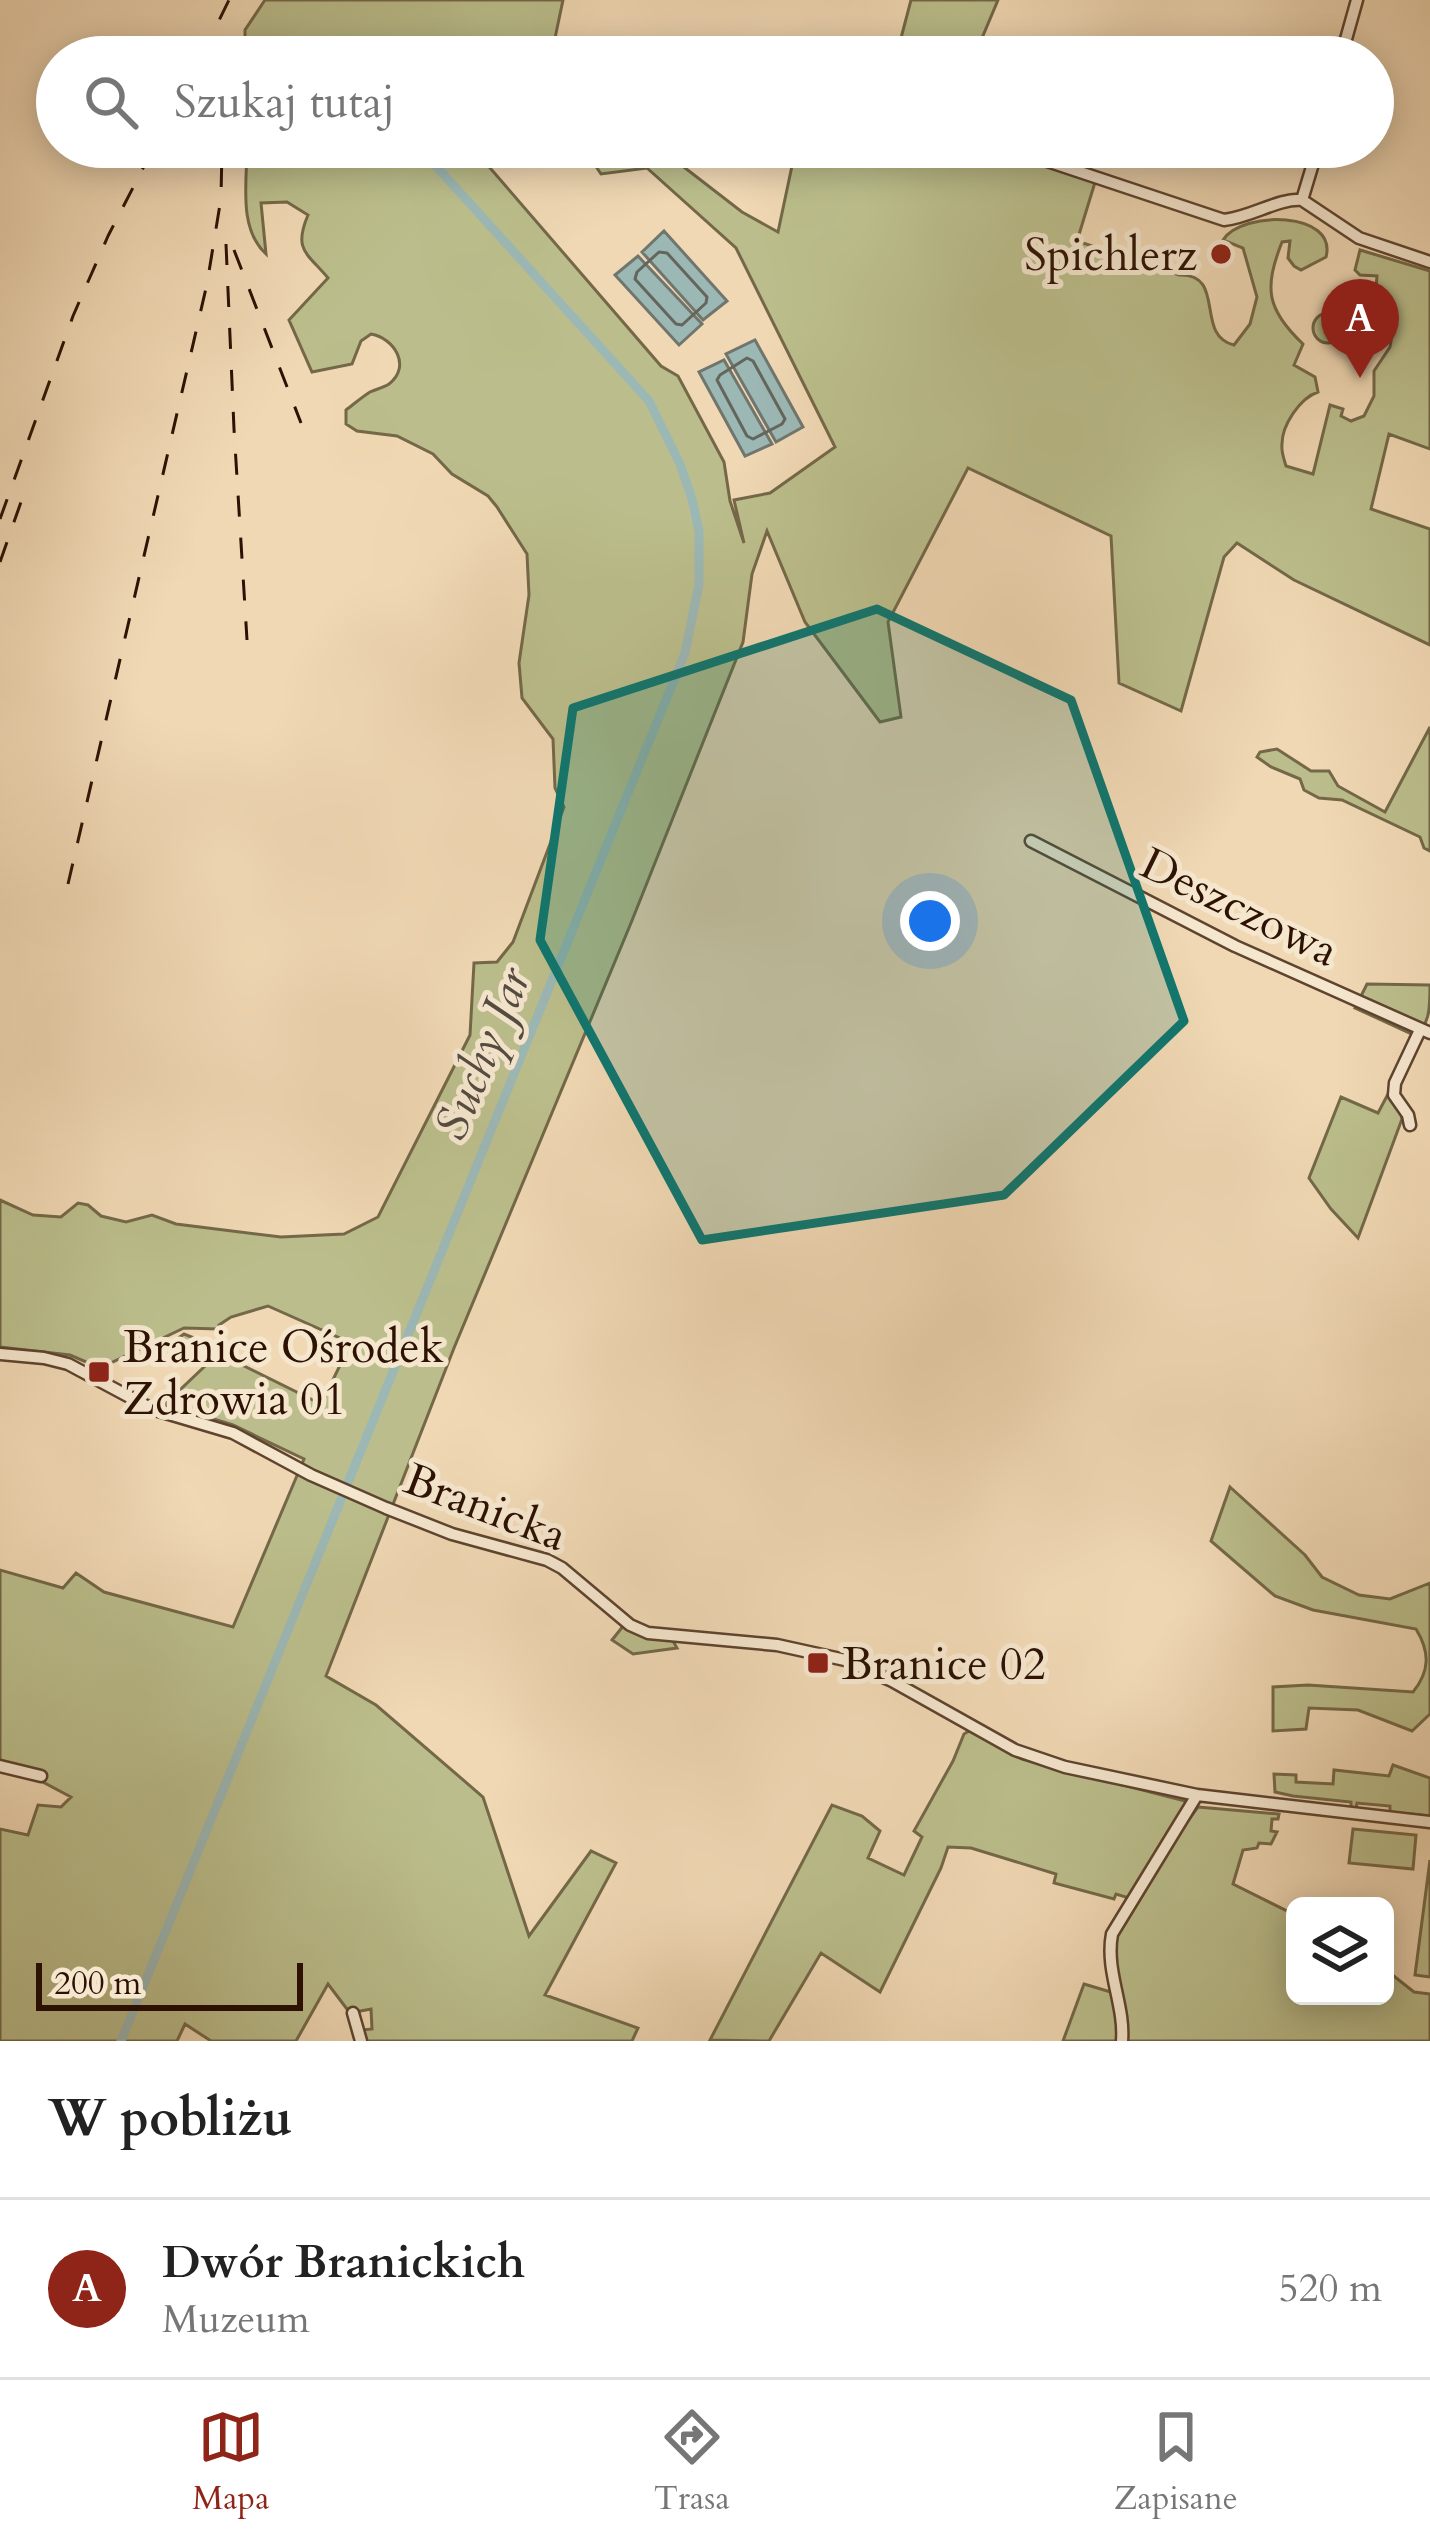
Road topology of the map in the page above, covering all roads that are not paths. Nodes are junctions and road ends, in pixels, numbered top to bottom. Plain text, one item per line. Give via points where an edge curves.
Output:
1 (1357, 0) edge
2 (1347, 36) edge
3 (1068, 168) edge
4 (1312, 168) edge
5 (1303, 200) junction
6 (1430, 262) edge
7 (1031, 841) dead end
8 (1425, 1032) edge
9 (1410, 1125) dead end
10 (0, 1354) edge
11 (0, 1766) edge
12 (41, 1776) dead end
13 (1197, 1795) junction
14 (1430, 1822) edge
15 (353, 2014) dead end
16 (361, 2041) edge
17 (1122, 2041) edge

1 - 2 street
3 - 5 street via 1224,220
4 - 5 street
5 - 6 street via 1359,238
7 - 8 street, Deszczowa
8 - 9 street, Deszczowa via 1395,1083
10 - 13 street, Branicka via 68,1364 152,1409 233,1433 452,1534 547,1560 648,1633 836,1657 1028,1756
11 - 12 street
13 - 14 street, Branicka
13 - 17 street via 1112,1934
15 - 16 street

